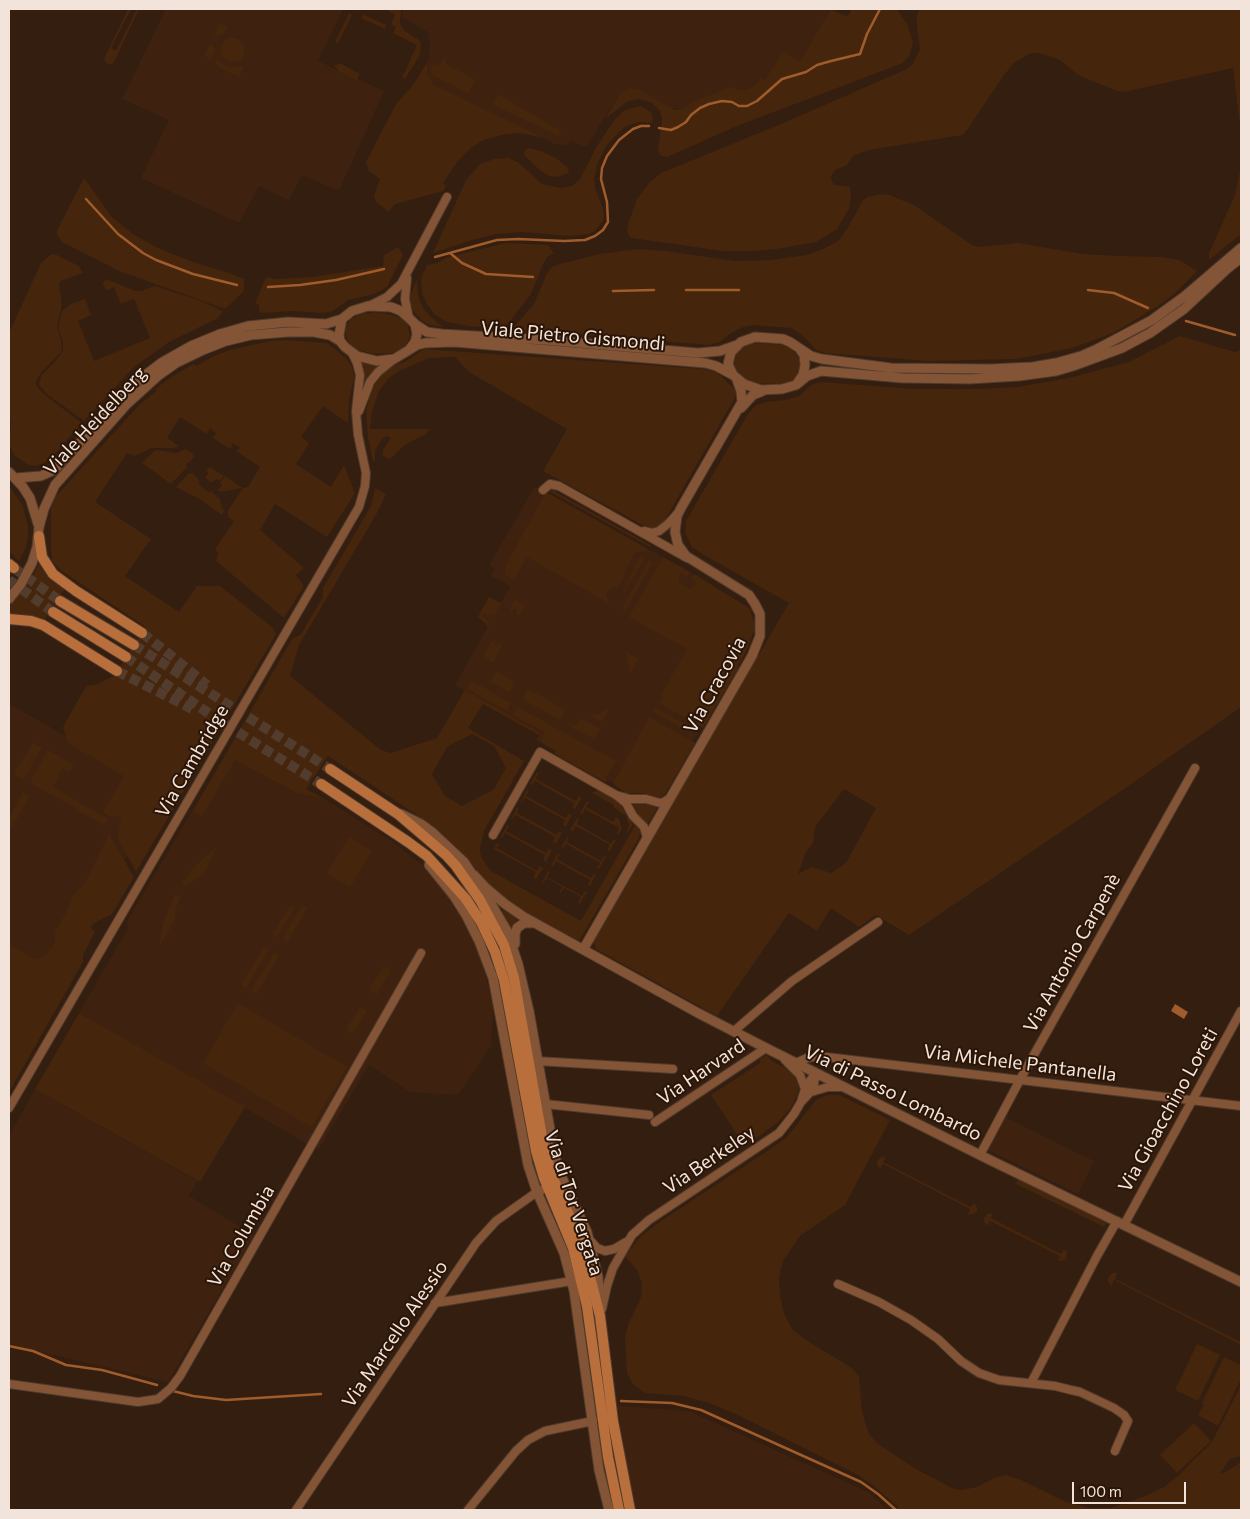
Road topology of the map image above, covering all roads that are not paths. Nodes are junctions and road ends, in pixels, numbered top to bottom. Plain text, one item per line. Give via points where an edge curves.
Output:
1 (447, 197) dead end
2 (1241, 248) edge
3 (1241, 258) edge
4 (408, 275) junction
5 (368, 306) junction
6 (342, 319) junction
7 (412, 321) junction
8 (340, 341) junction
9 (737, 345) junction
10 (799, 348) junction
11 (409, 350) junction
12 (352, 353) junction
13 (394, 359) junction
14 (735, 378) junction
15 (796, 384) junction
16 (768, 390) junction
17 (734, 416) junction
18 (358, 420) junction
19 (11, 474) edge
20 (543, 490) dead end
21 (681, 508) junction
22 (633, 528) junction
23 (39, 531) junction
24 (691, 560) junction
25 (9, 599) edge
26 (60, 600) tunnel mouth
27 (54, 612) tunnel mouth
28 (9, 619) edge
29 (142, 633) tunnel mouth
30 (134, 645) tunnel mouth
31 (126, 657) tunnel mouth
32 (117, 671) tunnel mouth
33 (1195, 768) dead end
34 (330, 769) tunnel mouth
35 (321, 784) tunnel mouth
36 (616, 795) junction
37 (670, 798) junction
38 (653, 802) junction
39 (398, 814) junction
40 (658, 819) junction
41 (639, 822) junction
42 (493, 836) dead end
43 (647, 838) junction
44 (415, 847) junction
45 (474, 875) junction
46 (878, 922) dead end
47 (535, 923) junction
48 (584, 948) junction
49 (422, 953) dead end
50 (515, 954) junction
51 (1241, 1011) edge
52 (734, 1031) junction
53 (766, 1048) junction
54 (782, 1056) junction
55 (537, 1061) junction
56 (796, 1063) junction
57 (673, 1069) dead end
58 (816, 1073) junction
59 (1020, 1080) junction
60 (844, 1087) junction
61 (808, 1090) junction
62 (1192, 1100) junction
63 (545, 1104) junction
64 (1241, 1106) edge
65 (9, 1108) edge
66 (649, 1115) dead end
67 (655, 1122) dead end
68 (980, 1155) junction
69 (555, 1183) junction
70 (537, 1192) junction
71 (1121, 1223) junction
72 (588, 1238) junction
73 (629, 1239) junction
74 (572, 1281) junction
75 (1241, 1282) edge
76 (838, 1284) dead end
77 (435, 1303) junction
78 (600, 1316) junction
79 (1031, 1383) junction
80 (9, 1384) edge
81 (593, 1421) junction
82 (1115, 1450) dead end
83 (608, 1509) edge
84 (296, 1510) edge
85 (468, 1510) edge
86 (619, 1510) edge
87 (630, 1510) edge

1 - 4 street
2 - 10 street via 1152,320 1097,349 1056,363 990,370 891,368 822,359
3 - 15 street via 1184,309 1150,333 1122,348 1074,366 1037,374 970,379 821,372
4 - 5 street via 391,294
4 - 7 street via 404,299
5 - 6 street via 352,311
5 - 7 street via 391,307
6 - 8 street
6 - 19 street, Viale Heidelberg via 326,324 288,322 248,326 191,346 140,379 54,470 41,476
7 - 9 street, Viale Pietro Gismondi via 429,332 698,353
7 - 11 street via 417,337
8 - 12 street
8 - 23 street, Viale Heidelberg via 314,332 258,334 217,344 176,363 126,405 58,482 47,501
9 - 10 street via 750,338 767,337 786,340
9 - 14 street via 728,360
10 - 15 street via 806,365
11 - 13 street
11 - 14 street, Viale Pietro Gismondi via 422,343 454,342 705,363
12 - 13 street via 374,360
12 - 18 street, Via Cambridge via 360,375
13 - 18 street, Via Cambridge via 370,382
14 - 16 street via 754,388
14 - 17 street via 742,402
15 - 16 street via 786,389
16 - 17 street via 753,395
17 - 21 street, Via Cracovia
18 - 65 street, Via Cambridge via 366,473 359,506
19 - 23 street via 30,498
20 - 22 street via 554,484
21 - 22 street via 660,530 649,532
21 - 24 street, Via Cracovia via 675,524 676,539 682,552
22 - 24 street
23 - 25 street, Viale Heidelberg via 26,575
23 - 29 main road via 42,557 53,574
24 - 37 street, Via Cracovia via 749,595 758,609 761,630 757,647
26 - 30 main road
27 - 31 main road
28 - 32 main road via 43,625
33 - 59 street, Via Antonio Carpenè
34 - 39 main road, Via di Tor Vergata
35 - 44 main road, Via di Tor Vergata
36 - 38 street
36 - 41 street
36 - 42 street via 540,752
37 - 38 street via 664,802
37 - 40 street, Via Cracovia
38 - 40 street via 660,809
39 - 45 street via 438,836
39 - 69 main road, Via di Tor Vergata via 456,866 485,908 504,945 513,972 544,1145
40 - 41 street via 647,826
40 - 43 street, Via Cracovia
41 - 43 street
43 - 48 street, Via Cracovia
44 - 69 main road, Via di Tor Vergata via 466,899 483,926 498,961 533,1141
44 - 70 street, Via di Tor Vergata via 464,911 490,971 524,1148
45 - 47 street, Via di Passo Lombardo via 507,906
45 - 50 street, Via di Tor Vergata via 501,918
46 - 52 street via 792,981
47 - 48 street, Via di Passo Lombardo
47 - 50 street via 524,923 517,928 514,934
48 - 52 street, Via di Passo Lombardo
49 - 80 street, Via Columbia via 180,1376 167,1393 154,1400 138,1402
50 - 55 street, Via di Tor Vergata
51 - 62 street, Via Gioacchino Loreti
52 - 53 street, Via di Passo Lombardo
53 - 54 street, Via di Passo Lombardo
53 - 67 street, Via Harvard
54 - 56 street, Via di Passo Lombardo
54 - 61 street via 797,1071
55 - 57 street
55 - 63 street, Via di Tor Vergata
56 - 58 street, Via di Passo Lombardo
56 - 59 street, Via Michele Pantanella via 818,1056
58 - 60 street, Via di Passo Lombardo
58 - 61 street, Via Berkeley
59 - 62 street, Via Michele Pantanella
59 - 68 street, Via Antonio Carpenè
60 - 61 street
60 - 68 street, Via di Passo Lombardo
61 - 73 street, Via Berkeley via 789,1122 775,1136 649,1220
62 - 64 street, Via Michele Pantanella
62 - 71 street, Via Gioacchino Loreti
63 - 66 street
63 - 69 street, Via di Tor Vergata
68 - 71 street, Via di Passo Lombardo
69 - 70 street, Via Marcello Alessio
69 - 72 street, Via di Tor Vergata via 576,1205
69 - 78 main road, Via di Tor Vergata via 582,1245
69 - 86 main road, Via di Tor Vergata via 589,1314 608,1457
70 - 74 street, Via di Tor Vergata
70 - 77 street, Via Marcello Alessio via 485,1232
71 - 75 street, Via di Passo Lombardo
71 - 79 street, Via Gioacchino Loreti via 1100,1250
72 - 73 street, Via Berkeley via 605,1251
72 - 78 street, Via di Tor Vergata via 598,1277
73 - 78 street, Via Berkeley via 610,1276
74 - 77 street
74 - 81 street, Via di Tor Vergata
76 - 79 street via 911,1320 979,1374 999,1380
77 - 84 street, Via Marcello Alessio
78 - 87 main road, Via di Tor Vergata via 613,1421
79 - 82 street via 1080,1392 1114,1408 1128,1421
81 - 83 street, Via di Tor Vergata
81 - 85 street via 539,1433 521,1446

